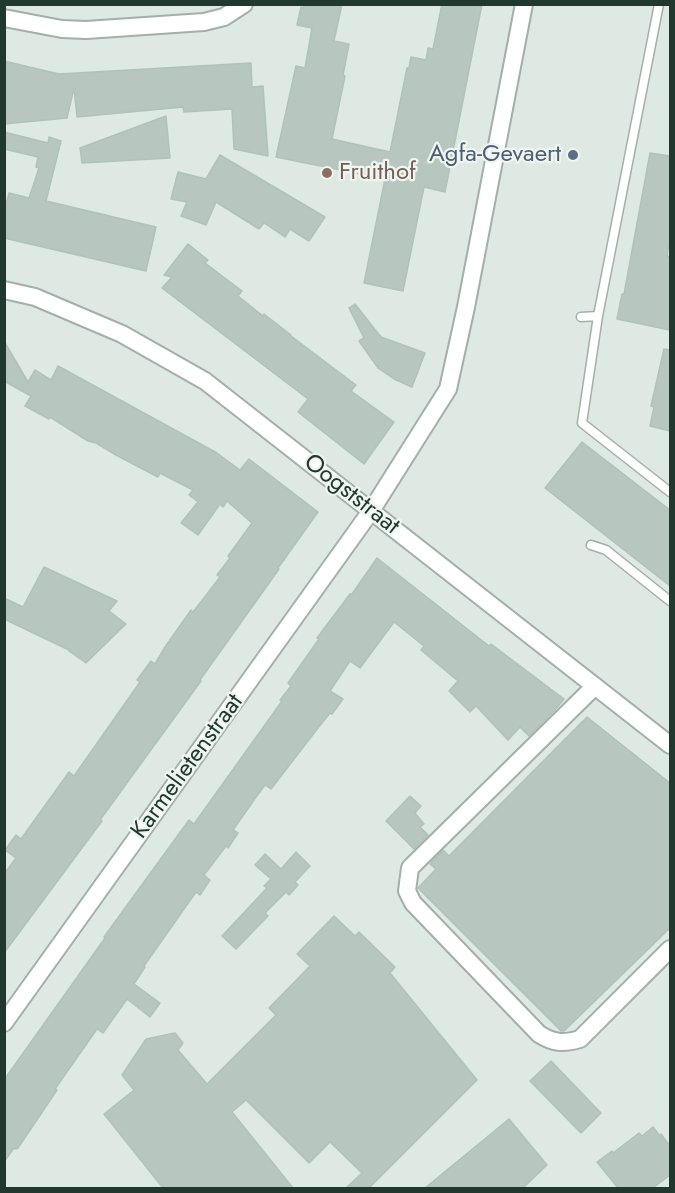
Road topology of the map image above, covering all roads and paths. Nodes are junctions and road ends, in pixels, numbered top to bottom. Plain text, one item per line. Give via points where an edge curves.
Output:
1 (244, 4) edge
2 (524, 4) edge
3 (659, 4) edge
4 (4, 18) edge
5 (4, 290) edge
6 (598, 316) junction
7 (581, 317) dead end
8 (670, 492) edge
9 (371, 511) junction
10 (591, 545) dead end
11 (670, 601) edge
12 (595, 686) junction
13 (670, 745) edge
14 (670, 949) edge
15 (4, 1023) edge

1 - 4 street via 224,17 204,22 86,30
2 - 9 street, Karmelietenstraat via 448,389
3 - 6 lane
5 - 9 street, Oogststraat via 35,297 122,334 205,381
6 - 7 lane
6 - 8 lane via 582,423
9 - 12 street, Oogststraat
9 - 15 street, Karmelietenstraat
10 - 11 lane via 606,550
12 - 13 street, Oogststraat
12 - 14 street via 410,868 407,891 413,903 550,1042 580,1039

